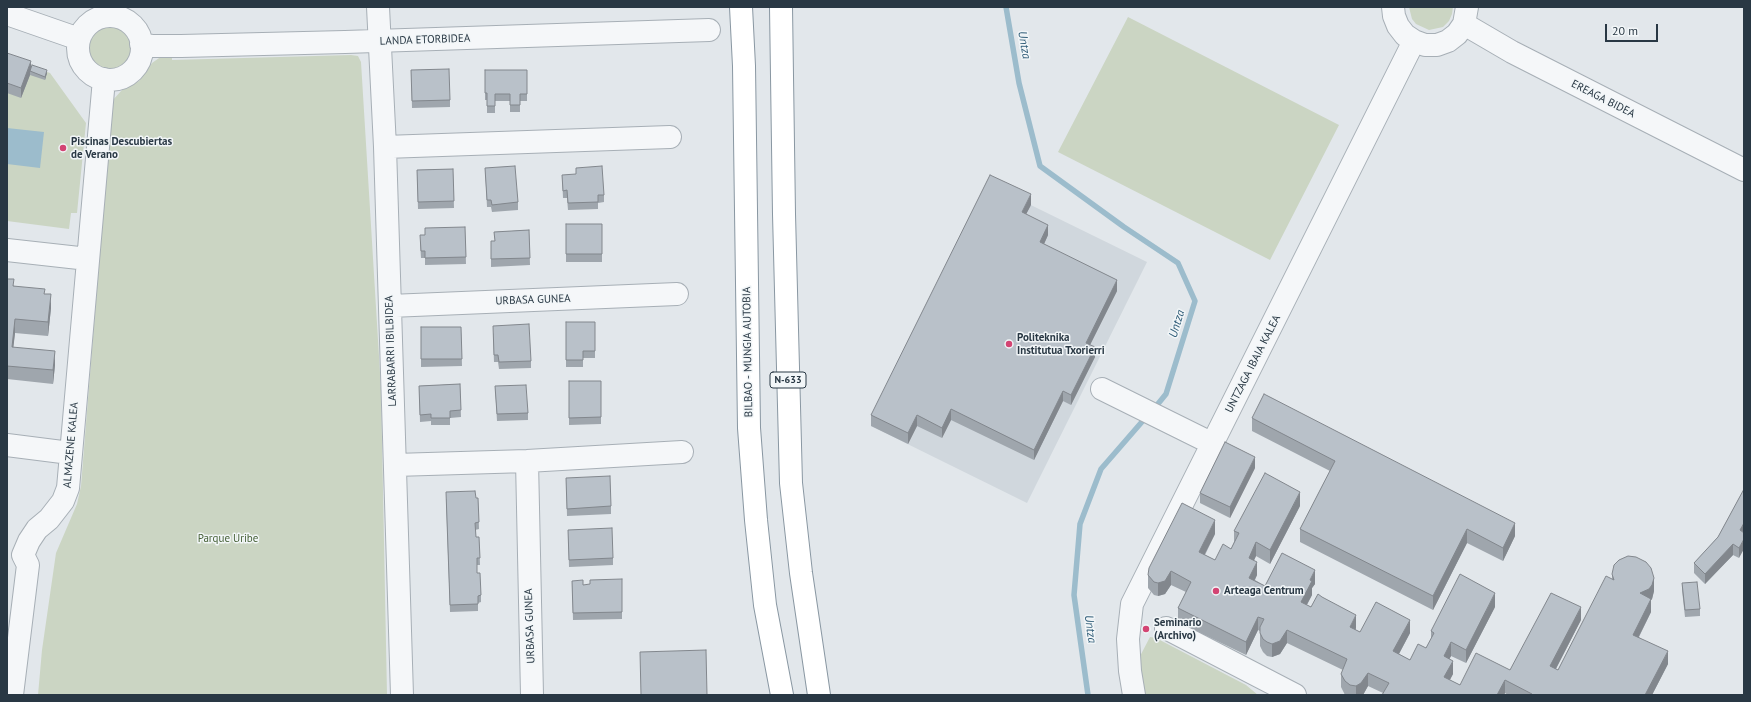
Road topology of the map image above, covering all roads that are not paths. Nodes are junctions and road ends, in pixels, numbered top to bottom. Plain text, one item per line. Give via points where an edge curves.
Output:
1 (378, 7) edge
2 (741, 7) edge
3 (781, 7) edge
4 (1393, 7) edge
5 (112, 12) edge
6 (7, 14) edge
7 (1466, 16) edge
8 (709, 30) dead end
9 (79, 39) junction
10 (380, 42) junction
11 (1414, 42) junction
12 (142, 44) junction
13 (104, 79) junction
14 (670, 137) dead end
15 (385, 147) junction
16 (1744, 170) edge
17 (7, 250) edge
18 (88, 259) junction
19 (677, 294) dead end
20 (390, 306) junction
21 (1102, 389) dead end
22 (1213, 444) junction
23 (7, 445) edge
24 (70, 452) junction
25 (682, 452) dead end
26 (527, 461) junction
27 (395, 465) junction
28 (15, 553) edge
29 (1166, 628) dead end
30 (12, 695) edge
31 (402, 695) edge
32 (532, 695) edge
33 (782, 695) edge
34 (819, 695) edge
35 (1134, 695) edge
36 (1295, 695) edge

1 - 10 street, LARRABARRI IBILBIDEA
2 - 33 highway, BILBAO - MUNGIA AUTOBIA via 749,428 765,605
3 - 34 highway, N-633 via 792,483 801,573
4 - 11 street via 1398,26
5 - 9 street via 91,22
5 - 12 street via 128,22 137,32
6 - 9 street
7 - 11 street via 1453,38 1437,45
7 - 16 street, EREAGA BIDEA via 1512,52
8 - 10 street, LANDA ETORBIDEA
9 - 13 street via 78,48 82,65 95,76
10 - 12 street, LANDA ETORBIDEA via 181,46
10 - 15 street, LARRABARRI IBILBIDEA
11 - 22 street, UNTZAGA IBAIA KALEA
12 - 13 street via 138,63 131,71 123,77
13 - 18 street, ALMAZENE KALEA
14 - 15 street
15 - 20 street, LARRABARRI IBILBIDEA
17 - 18 street
18 - 24 street, ALMAZENE KALEA
19 - 20 street, URBASA GUNEA
20 - 27 street, LARRABARRI IBILBIDEA
21 - 22 street
22 - 35 street, UNTZAGA IBAIA KALEA via 1132,604 1128,639
23 - 24 street
24 - 28 street, ALMAZENE KALEA via 71,472 64,501
25 - 26 street
26 - 27 street
26 - 32 street, URBASA GUNEA
27 - 31 street, LARRABARRI IBILBIDEA
28 - 30 street, ALMAZENE KALEA via 28,565
29 - 36 street

